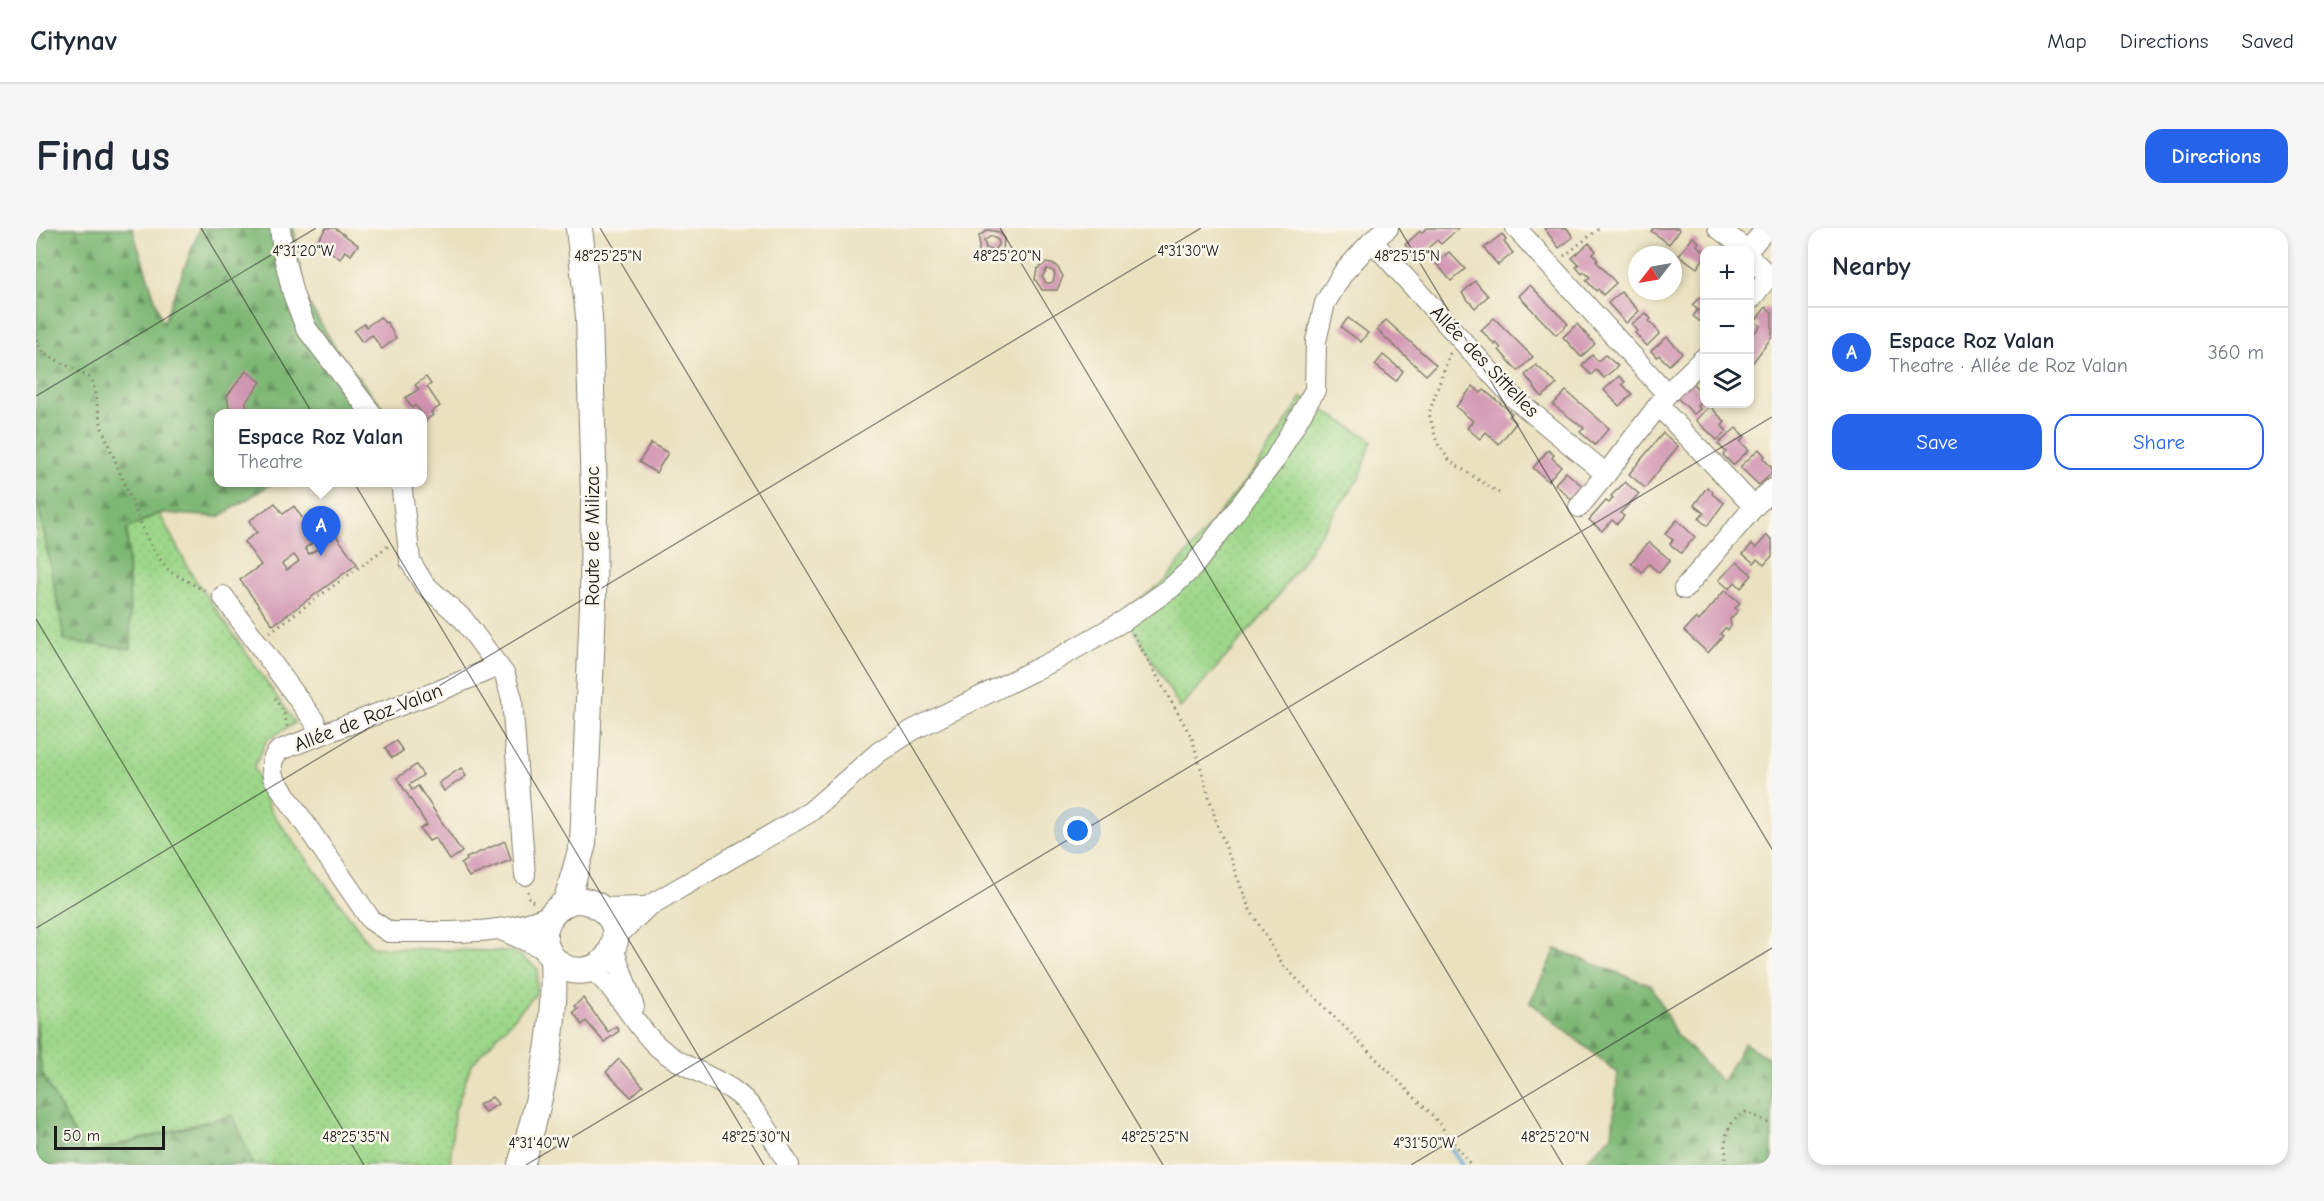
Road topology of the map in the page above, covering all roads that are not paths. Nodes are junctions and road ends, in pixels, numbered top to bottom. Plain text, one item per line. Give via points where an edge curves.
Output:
1 (280, 228) edge
2 (579, 228) edge
3 (1388, 228) edge
4 (1516, 228) edge
5 (1718, 228) edge
6 (1767, 228) edge
7 (1372, 241) junction
8 (1743, 246) edge
9 (1751, 246) edge
10 (1754, 262) edge
11 (1761, 293) edge
12 (1700, 362) edge
13 (1663, 400) junction
14 (368, 409) edge
15 (1605, 474) junction
16 (401, 487) edge
17 (1772, 489) edge
18 (1579, 507) dead end
19 (1754, 507) junction
20 (1684, 589) dead end
21 (217, 597) road end
22 (498, 666) junction
23 (317, 736) junction
24 (583, 844) junction
25 (525, 874) road end
26 (598, 905) junction
27 (647, 907) junction
28 (557, 910) junction
29 (498, 929) junction
30 (614, 943) junction
31 (550, 954) junction
32 (588, 971) junction
33 (642, 1026) junction
34 (550, 1038) junction
35 (521, 1165) edge
36 (789, 1165) edge

1 - 14 street via 293,294 306,328
2 - 24 main road, Route de Milizac via 589,316 594,498
3 - 7 street
4 - 13 street
5 - 8 street
6 - 9 street
7 - 15 street, Allée des Sittelles via 1513,397
7 - 27 street via 1343,273 1325,303 1316,341 1315,390 1274,460 1193,567 1171,588 1057,659 913,730 879,752 810,812
10 - 11 street via 1769,276
12 - 13 street
13 - 15 street
13 - 19 street
15 - 18 street
16 - 22 street via 410,561 424,584 463,619
17 - 19 street
19 - 20 street
21 - 23 street via 315,722
22 - 23 street, Allée de Roz Valan
22 - 25 street via 512,699
23 - 29 street, Allée de Roz Valan via 274,755 273,777 371,920 389,932
24 - 26 main road, Route de Milizac
24 - 28 main road, Route de Milizac
26 - 27 street
26 - 28 main road via 583,900
26 - 30 main road via 614,925
27 - 30 street
28 - 29 street, Allée de Roz Valan via 531,924
28 - 31 main road via 544,932
29 - 31 street, Allée de Roz Valan
30 - 32 main road via 604,960
30 - 33 street
31 - 32 main road via 569,971
31 - 34 main road via 554,985
32 - 33 street via 615,991
32 - 34 main road via 568,994
33 - 36 street via 656,1045 732,1090 757,1113
34 - 35 main road

